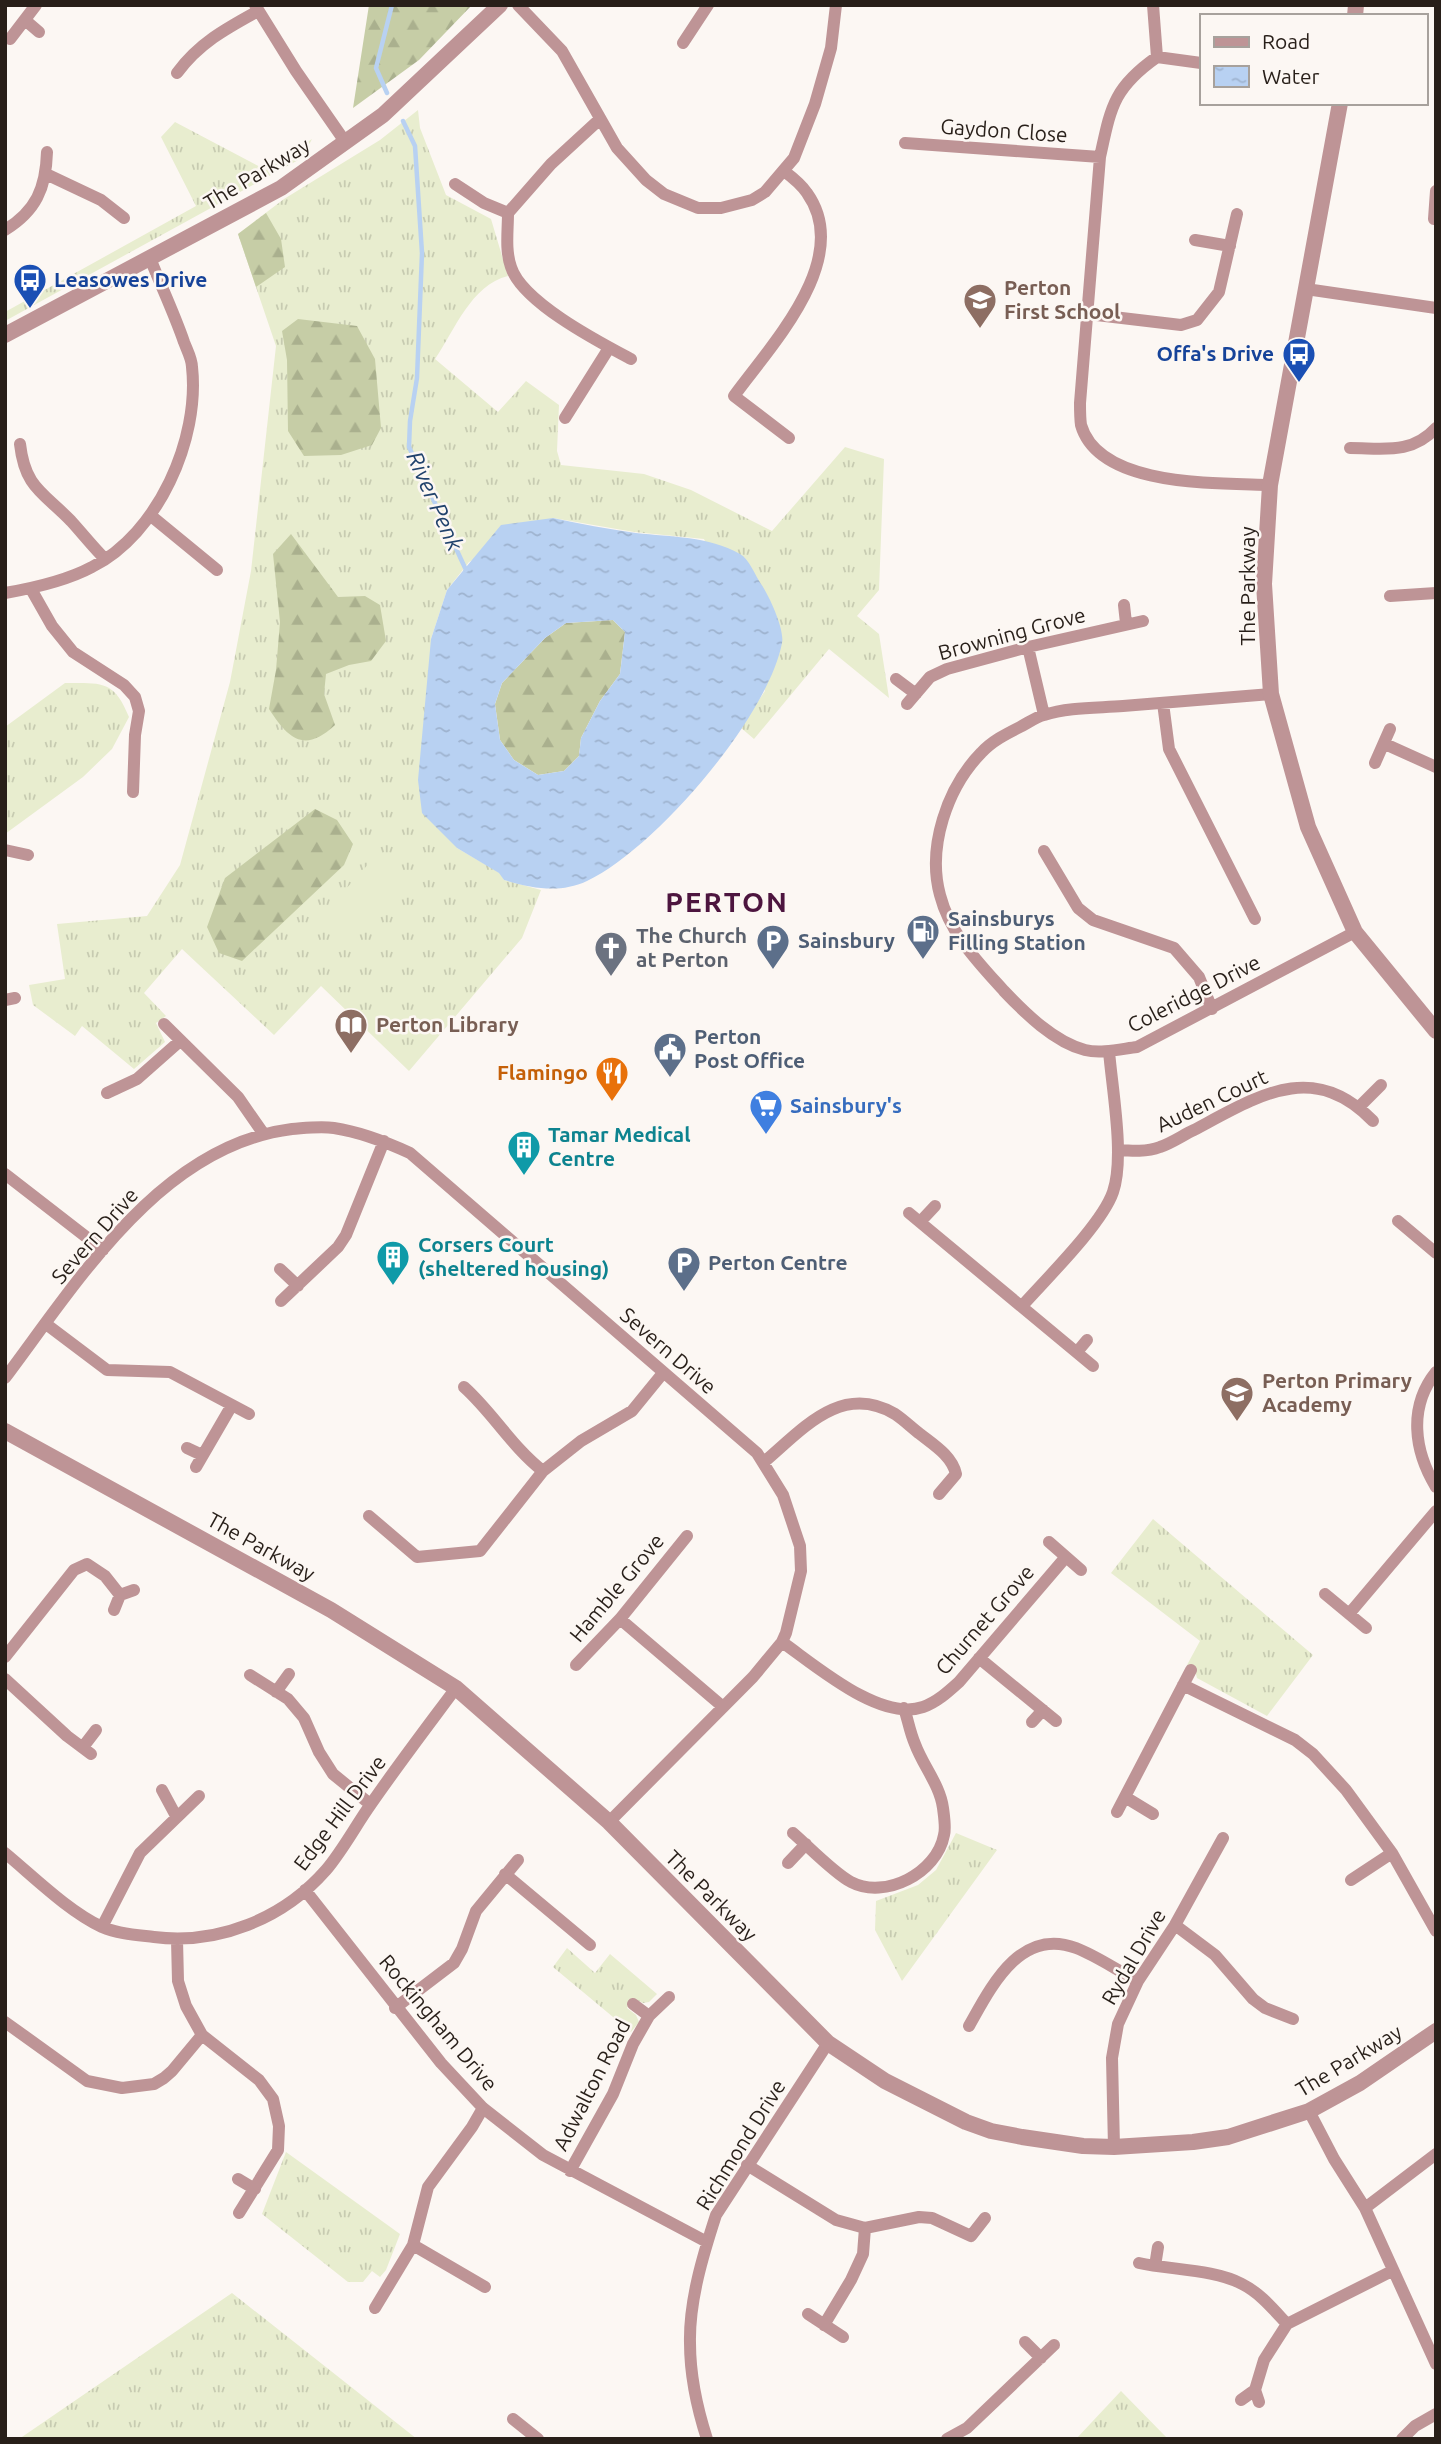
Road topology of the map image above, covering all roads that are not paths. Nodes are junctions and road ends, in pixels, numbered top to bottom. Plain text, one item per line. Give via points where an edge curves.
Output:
1 (36, 5) edge
2 (500, 5) edge
3 (518, 5) edge
4 (708, 5) edge
5 (836, 5) edge
6 (1153, 5) edge
7 (257, 8) edge
8 (25, 20) junction
9 (39, 32) dead end
10 (10, 39) dead end
11 (683, 43) dead end
12 (1157, 57) junction
13 (1200, 63) edge
14 (177, 73) dead end
15 (1340, 105) edge
16 (600, 119) junction
17 (346, 143) junction
18 (905, 143) dead end
19 (47, 152) dead end
20 (1100, 158) junction
21 (784, 171) junction
22 (46, 174) junction
23 (455, 184) dead end
24 (1436, 191) edge
25 (508, 213) junction
26 (1237, 214) dead end
27 (124, 219) dead end
28 (1434, 219) dead end
29 (5, 230) edge
30 (1195, 240) dead end
31 (1230, 246) junction
32 (150, 258) junction
33 (1306, 289) junction
34 (1436, 307) edge
35 (1088, 314) junction
36 (5, 335) edge
37 (609, 348) junction
38 (631, 359) dead end
39 (565, 418) dead end
40 (1436, 428) edge
41 (789, 438) dead end
42 (20, 444) dead end
43 (1350, 448) dead end
44 (1270, 485) junction
45 (150, 515) junction
46 (105, 559) junction
47 (216, 570) dead end
48 (31, 589) junction
49 (5, 593) edge
50 (1436, 593) edge
51 (1390, 596) dead end
52 (1124, 605) dead end
53 (1143, 621) dead end
54 (1126, 623) junction
55 (1028, 647) junction
56 (896, 679) dead end
57 (1271, 694) junction
58 (1163, 703) junction
59 (1044, 715) junction
60 (1390, 729) dead end
61 (1385, 744) junction
62 (1375, 763) dead end
63 (1436, 768) edge
64 (134, 792) dead end
65 (5, 850) edge
66 (1044, 851) dead end
67 (28, 855) dead end
68 (1255, 919) dead end
69 (1355, 932) junction
70 (1212, 1009) junction
71 (164, 1024) dead end
72 (1436, 1031) edge
73 (180, 1041) junction
74 (1109, 1051) junction
75 (1381, 1084) dead end
76 (107, 1093) dead end
77 (1359, 1107) junction
78 (1373, 1121) dead end
79 (263, 1133) junction
80 (384, 1141) junction
81 (1118, 1150) junction
82 (5, 1174) edge
83 (935, 1206) dead end
84 (909, 1213) dead end
85 (1398, 1221) dead end
86 (920, 1222) junction
87 (103, 1250) junction
88 (1436, 1254) edge
89 (279, 1269) dead end
90 (298, 1286) junction
91 (281, 1301) dead end
92 (1022, 1306) junction
93 (46, 1324) junction
94 (1087, 1340) dead end
95 (1077, 1352) junction
96 (1093, 1366) dead end
97 (1436, 1372) edge
98 (663, 1373) junction
99 (5, 1378) edge
100 (464, 1387) dead end
101 (232, 1405) junction
102 (249, 1414) dead end
103 (5, 1431) edge
104 (187, 1448) dead end
105 (764, 1461) junction
106 (542, 1471) junction
107 (1436, 1487) edge
108 (939, 1494) dead end
109 (1436, 1511) edge
110 (369, 1516) dead end
111 (687, 1536) dead end
112 (1049, 1542) dead end
113 (1065, 1558) junction
114 (1081, 1570) dead end
115 (134, 1590) dead end
116 (1325, 1594) dead end
117 (120, 1595) junction
118 (114, 1611) dead end
119 (1349, 1614) junction
120 (620, 1619) junction
121 (1366, 1628) dead end
122 (782, 1642) junction
123 (5, 1657) edge
124 (979, 1658) junction
125 (576, 1665) dead end
126 (1191, 1670) dead end
127 (289, 1674) dead end
128 (250, 1675) dead end
129 (5, 1679) edge
130 (1182, 1685) junction
131 (456, 1688) junction
132 (276, 1692) junction
133 (722, 1706) junction
134 (904, 1708) junction
135 (1043, 1710) junction
136 (1056, 1721) dead end
137 (1032, 1722) dead end
138 (96, 1730) dead end
139 (162, 1790) dead end
140 (199, 1796) dead end
141 (1125, 1797) junction
142 (370, 1804) junction
143 (1117, 1812) dead end
144 (1153, 1814) dead end
145 (176, 1816) junction
146 (609, 1822) junction
147 (793, 1833) dead end
148 (1223, 1838) dead end
149 (806, 1844) junction
150 (5, 1853) edge
151 (1392, 1853) junction
152 (518, 1860) dead end
153 (788, 1863) dead end
154 (505, 1874) junction
155 (1351, 1880) dead end
156 (305, 1890) junction
157 (1434, 1923) edge
158 (1175, 1925) junction
159 (102, 1927) junction
160 (177, 1940) junction
161 (590, 1945) dead end
162 (1138, 1981) junction
163 (669, 1997) dead end
164 (633, 2004) dead end
165 (395, 2008) junction
166 (649, 2016) junction
167 (1293, 2019) dead end
168 (5, 2022) edge
169 (969, 2026) dead end
170 (1436, 2031) edge
171 (202, 2035) junction
172 (828, 2043) junction
173 (483, 2108) junction
174 (1308, 2111) junction
175 (1114, 2147) junction
176 (1436, 2154) edge
177 (747, 2165) junction
178 (570, 2171) junction
179 (238, 2179) dead end
180 (255, 2189) junction
181 (1365, 2208) junction
182 (239, 2213) dead end
183 (985, 2218) dead end
184 (865, 2228) junction
185 (707, 2242) junction
186 (413, 2245) junction
187 (1158, 2247) dead end
188 (1139, 2263) dead end
189 (1155, 2266) junction
190 (1392, 2271) junction
191 (485, 2287) dead end
192 (375, 2308) dead end
193 (808, 2314) dead end
194 (1287, 2324) junction
195 (824, 2325) junction
196 (843, 2337) dead end
197 (1025, 2342) dead end
198 (1054, 2346) dead end
199 (1041, 2358) junction
200 (1436, 2364) edge
201 (1241, 2400) dead end
202 (1436, 2414) edge
203 (513, 2419) dead end
204 (538, 2439) edge
205 (707, 2439) edge
206 (947, 2439) edge
207 (1402, 2439) edge

1 - 8 street
2 - 17 street, The Parkway
3 - 16 street via 562,51
4 - 11 street
5 - 21 street via 831,48 815,104 794,158
6 - 12 street
7 - 14 street via 212,36
7 - 17 street
8 - 9 street
8 - 10 street
12 - 13 street
12 - 20 street via 1116,96
15 - 33 street, The Parkway
16 - 21 street via 617,148 646,180 664,194 698,208 752,200
16 - 25 street via 551,164
17 - 32 street, The Parkway via 281,188
18 - 20 street, Gaydon Close
19 - 22 street
20 - 35 street
21 - 41 street via 807,191 816,208 821,244 815,273 801,303 734,396
22 - 27 street via 101,200
22 - 29 street via 23,219
23 - 25 street
24 - 28 street
25 - 37 street via 507,252 519,285
26 - 31 street
30 - 31 street
31 - 35 street via 1219,292 1197,320 1181,325
32 - 36 street, The Parkway
32 - 45 street via 192,366 192,405 184,448
33 - 34 street
33 - 44 street, The Parkway
35 - 44 street via 1081,426 1094,447 1125,469 1162,477
37 - 38 street
37 - 39 street
40 - 43 street via 1407,448
42 - 46 street via 23,464 35,488
44 - 57 street, The Parkway via 1264,583
45 - 46 street
45 - 47 street
46 - 48 street
48 - 49 street
48 - 64 street via 73,652 135,697 139,712
50 - 51 street
52 - 54 street
53 - 54 street, Browning Grove
54 - 55 street, Browning Grove
55 - 56 street, Browning Grove via 947,669 930,677 911,699
55 - 59 street
57 - 58 street, Coleridge Drive
57 - 69 street, The Parkway via 1308,827
58 - 59 street, Coleridge Drive
58 - 68 street via 1169,749
59 - 74 street, Coleridge Drive via 996,740 956,786 934,864 940,895 955,931 1013,1000 1066,1042 1086,1051
60 - 61 street
61 - 62 street
61 - 63 street
65 - 67 street
66 - 70 street via 1078,908 1093,920 1174,948 1199,977
69 - 70 street, Coleridge Drive
69 - 72 street, The Parkway
70 - 74 street, Coleridge Drive via 1138,1047
71 - 73 street
73 - 76 street via 137,1079
73 - 79 street via 238,1097
74 - 81 street
75 - 77 street
77 - 78 street, Auden Court
77 - 81 street, Auden Court via 1332,1091 1303,1086 1272,1091 1160,1148
79 - 80 street, Severn Drive via 332,1128
79 - 87 street, Severn Drive via 226,1147 177,1177
80 - 90 street via 346,1235
80 - 98 street, Severn Drive via 410,1153 438,1176
81 - 92 street via 1108,1204
82 - 87 street
83 - 86 street
84 - 86 street
85 - 88 street
86 - 92 street
87 - 93 street, Severn Drive
89 - 90 street
90 - 91 street
92 - 95 street
93 - 99 street, Severn Drive
93 - 101 street via 107,1370 170,1372
94 - 95 street
95 - 96 street
97 - 107 street via 1421,1398 1417,1428 1424,1468
98 - 105 street, Severn Drive
98 - 106 street via 632,1411
100 - 106 street
101 - 102 street
101 - 104 street via 199,1461
103 - 131 street, The Parkway via 385,1642
105 - 108 street via 830,1409 844,1404 872,1405 895,1415 949,1459 956,1474
105 - 122 street, Severn Drive via 783,1495 800,1546 797,1594
106 - 110 street via 480,1551 417,1557
109 - 119 street
111 - 120 street, Hamble Grove
112 - 113 street, Churnet Grove
113 - 114 street, Churnet Grove
113 - 124 street, Churnet Grove
115 - 117 street
116 - 119 street
117 - 118 street
117 - 123 street via 105,1576 87,1564 74,1570
119 - 121 street
120 - 125 street, Hamble Grove
120 - 133 street
122 - 133 street, Severn Drive
122 - 134 street, Churnet Grove via 853,1692
124 - 134 street, Churnet Grove via 942,1697 921,1708
124 - 135 street
126 - 130 street
127 - 132 street
128 - 132 street
129 - 138 street via 87,1751
130 - 141 street
130 - 151 street via 1296,1740 1346,1790
131 - 142 street, Edge Hill Drive
131 - 146 street, The Parkway
132 - 142 street via 304,1718 333,1774
133 - 146 street, Severn Drive
134 - 149 street via 943,1807 944,1836 937,1852 909,1879 875,1890 850,1882
135 - 136 street
135 - 137 street
139 - 145 street
140 - 145 street
141 - 143 street
141 - 144 street
142 - 156 street, Edge Hill Drive via 326,1869
145 - 159 street via 140,1853
146 - 172 street, The Parkway
147 - 149 street
148 - 158 street, Rydal Drive
149 - 153 street
150 - 159 street, Edge Hill Drive
151 - 155 street
151 - 157 street
152 - 154 street
154 - 161 street
154 - 165 street via 476,1911 454,1964
156 - 160 street, Edge Hill Drive via 249,1926
156 - 165 street, Rockingham Drive
158 - 162 street, Rydal Drive
158 - 167 street via 1215,1955 1253,1999
159 - 160 street, Edge Hill Drive
160 - 171 street via 178,1981
162 - 169 street via 1075,1948 1056,1944 1027,1951 1004,1969
162 - 175 street, Rydal Drive via 1113,2047
163 - 166 street, Adwalton Road
164 - 166 street, Adwalton Road
165 - 173 street, Rockingham Drive
166 - 178 street, Adwalton Road
168 - 171 street via 87,2081 122,2088 154,2084 164,2078
170 - 174 street, The Parkway via 1360,2083
171 - 180 street via 259,2080 273,2099 278,2150
172 - 175 street, The Parkway via 885,2081 966,2122 1054,2143
172 - 177 street, Richmond Drive
173 - 178 street, Rockingham Drive
173 - 186 street via 428,2188
174 - 175 street, The Parkway via 1228,2137
174 - 181 street
176 - 181 street
177 - 184 street via 836,2220
177 - 185 street, Richmond Drive via 716,2216
178 - 185 street, Rockingham Drive
179 - 180 street
180 - 182 street
181 - 190 street
183 - 184 street via 971,2236 919,2217
184 - 195 street via 863,2254
185 - 205 street, Richmond Drive via 690,2341 692,2375
186 - 191 street
186 - 192 street
187 - 189 street
188 - 189 street
189 - 194 street via 1241,2283
190 - 194 street
190 - 200 street
193 - 195 street
194 - 201 street via 1264,2360 1257,2396
195 - 196 street
197 - 199 street
198 - 199 street
199 - 206 street via 967,2428
202 - 207 street
203 - 204 street

